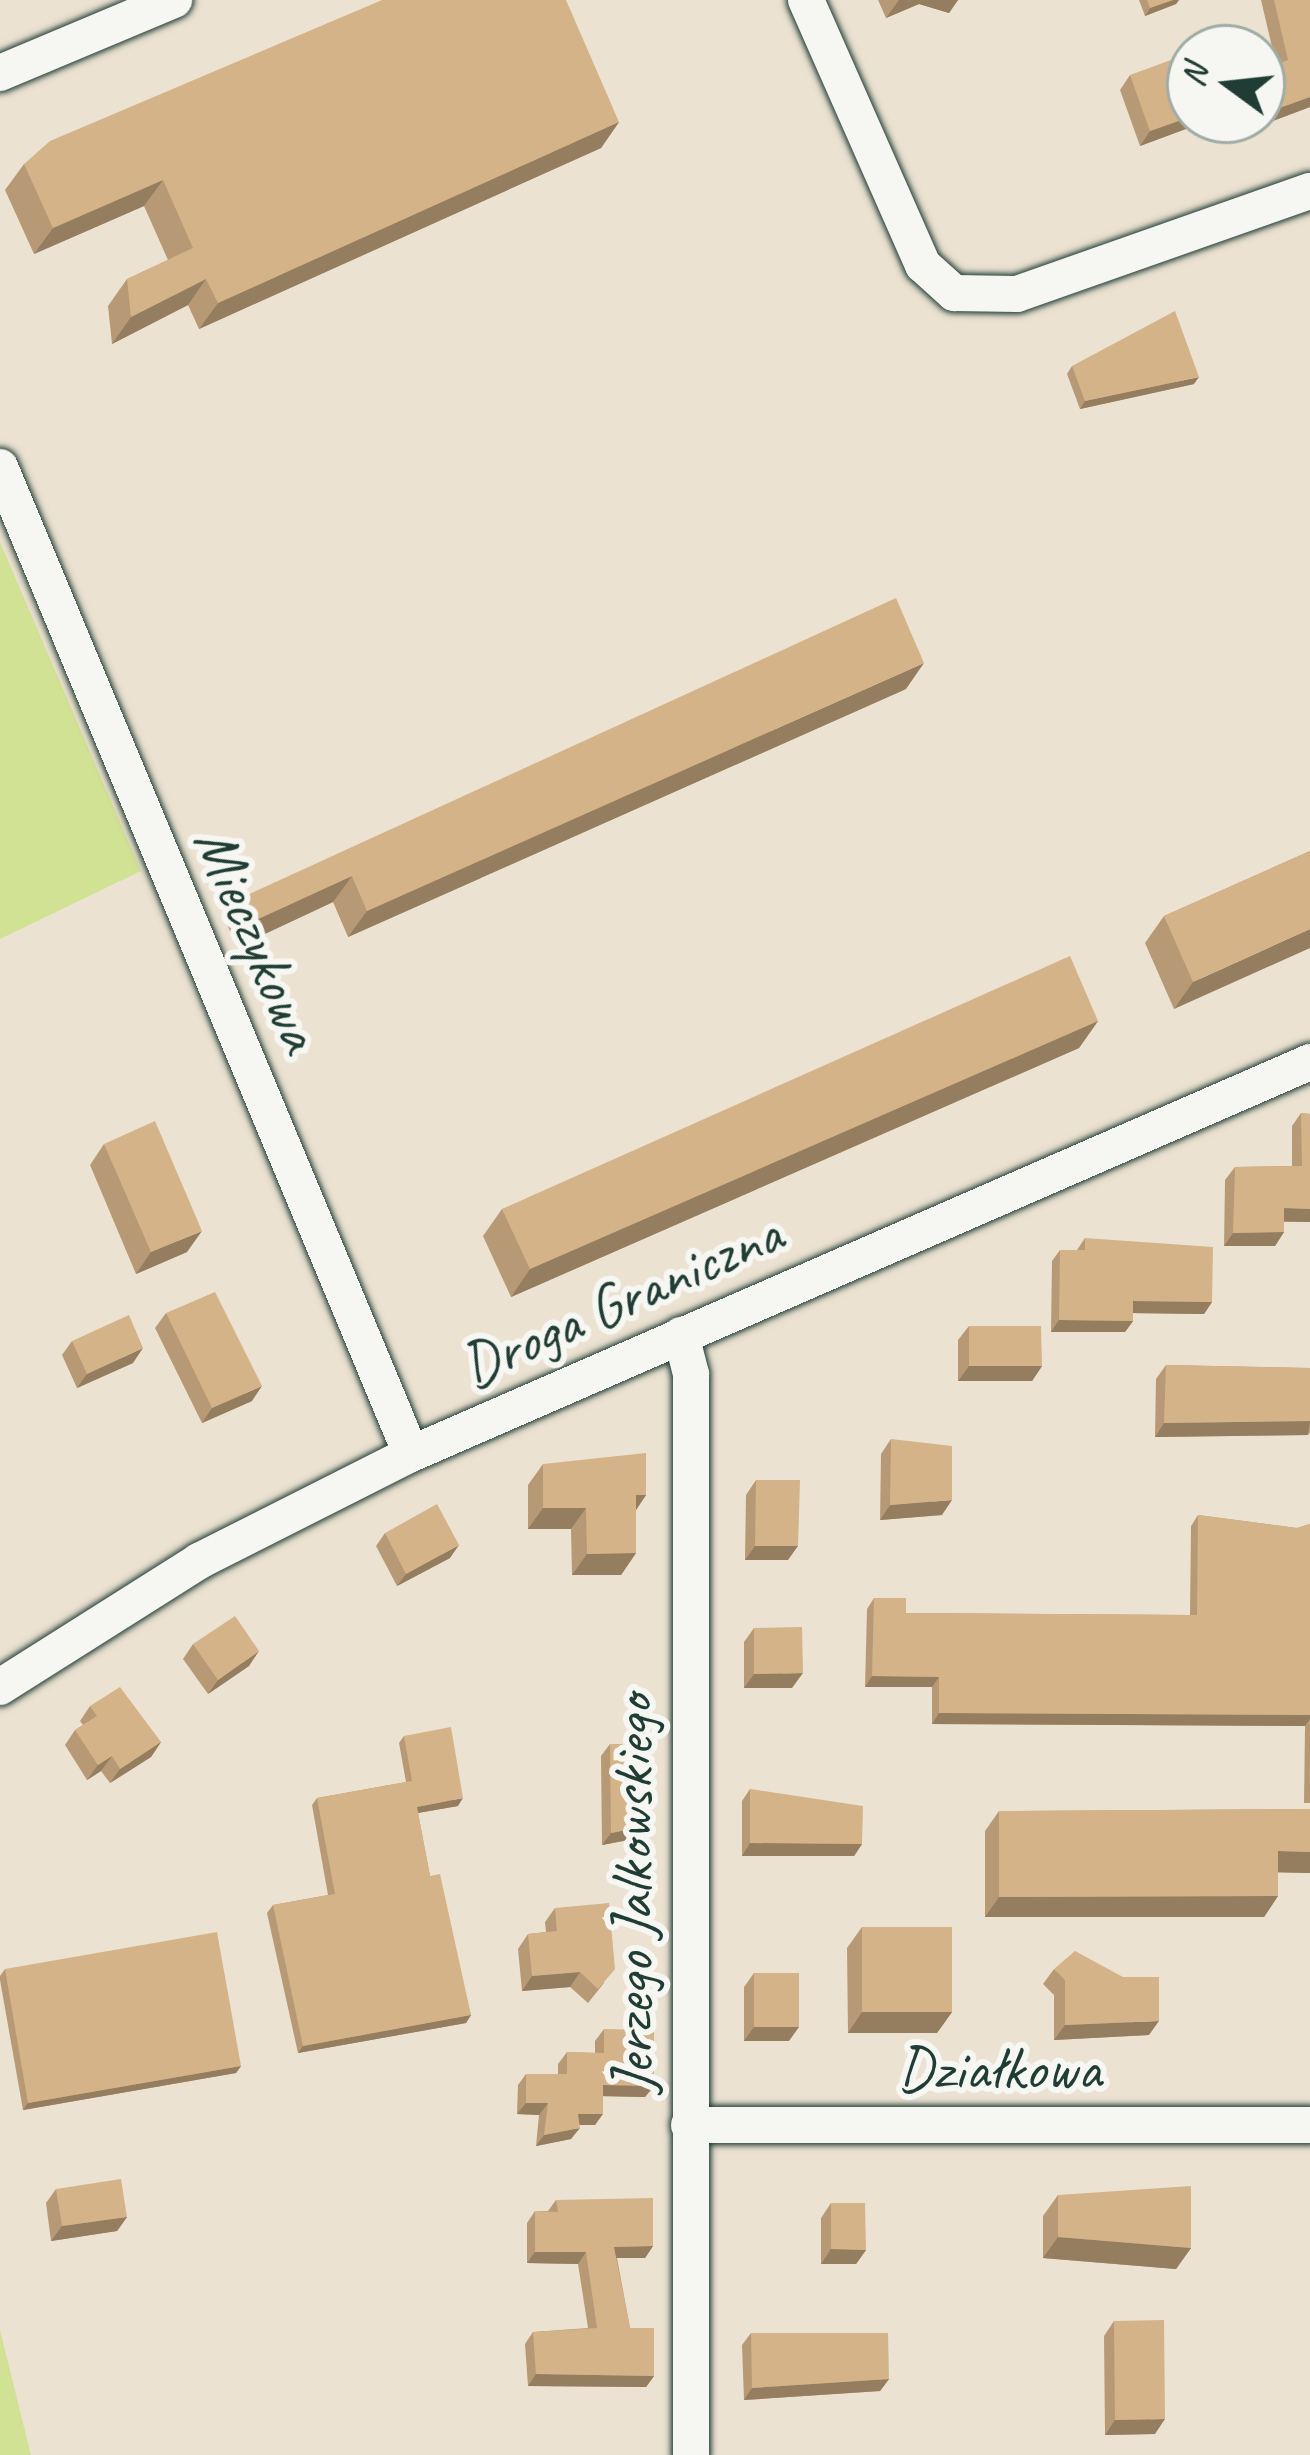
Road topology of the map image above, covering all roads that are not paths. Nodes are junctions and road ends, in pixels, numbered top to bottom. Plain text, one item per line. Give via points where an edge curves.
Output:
1 (174, 0) edge
2 (806, 0) edge
3 (0, 73) edge
4 (1298, 195) edge
5 (0, 467) edge
6 (1310, 1062) edge
7 (681, 1335) junction
8 (411, 1454) junction
9 (0, 1687) edge
10 (1310, 2125) edge
11 (688, 2126) junction
12 (691, 2455) edge

1 - 3 street
2 - 4 street via 923,266 954,293 1017,294
5 - 8 street, Mieczykowa
6 - 7 street, Droga Graniczna
7 - 8 street, Droga Graniczna
7 - 11 street, Jerzego Jalkowskiego via 691,1374
8 - 9 street, Droga Graniczna via 199,1561
10 - 11 street, Działkowa
11 - 12 street, Jerzego Jalkowskiego

